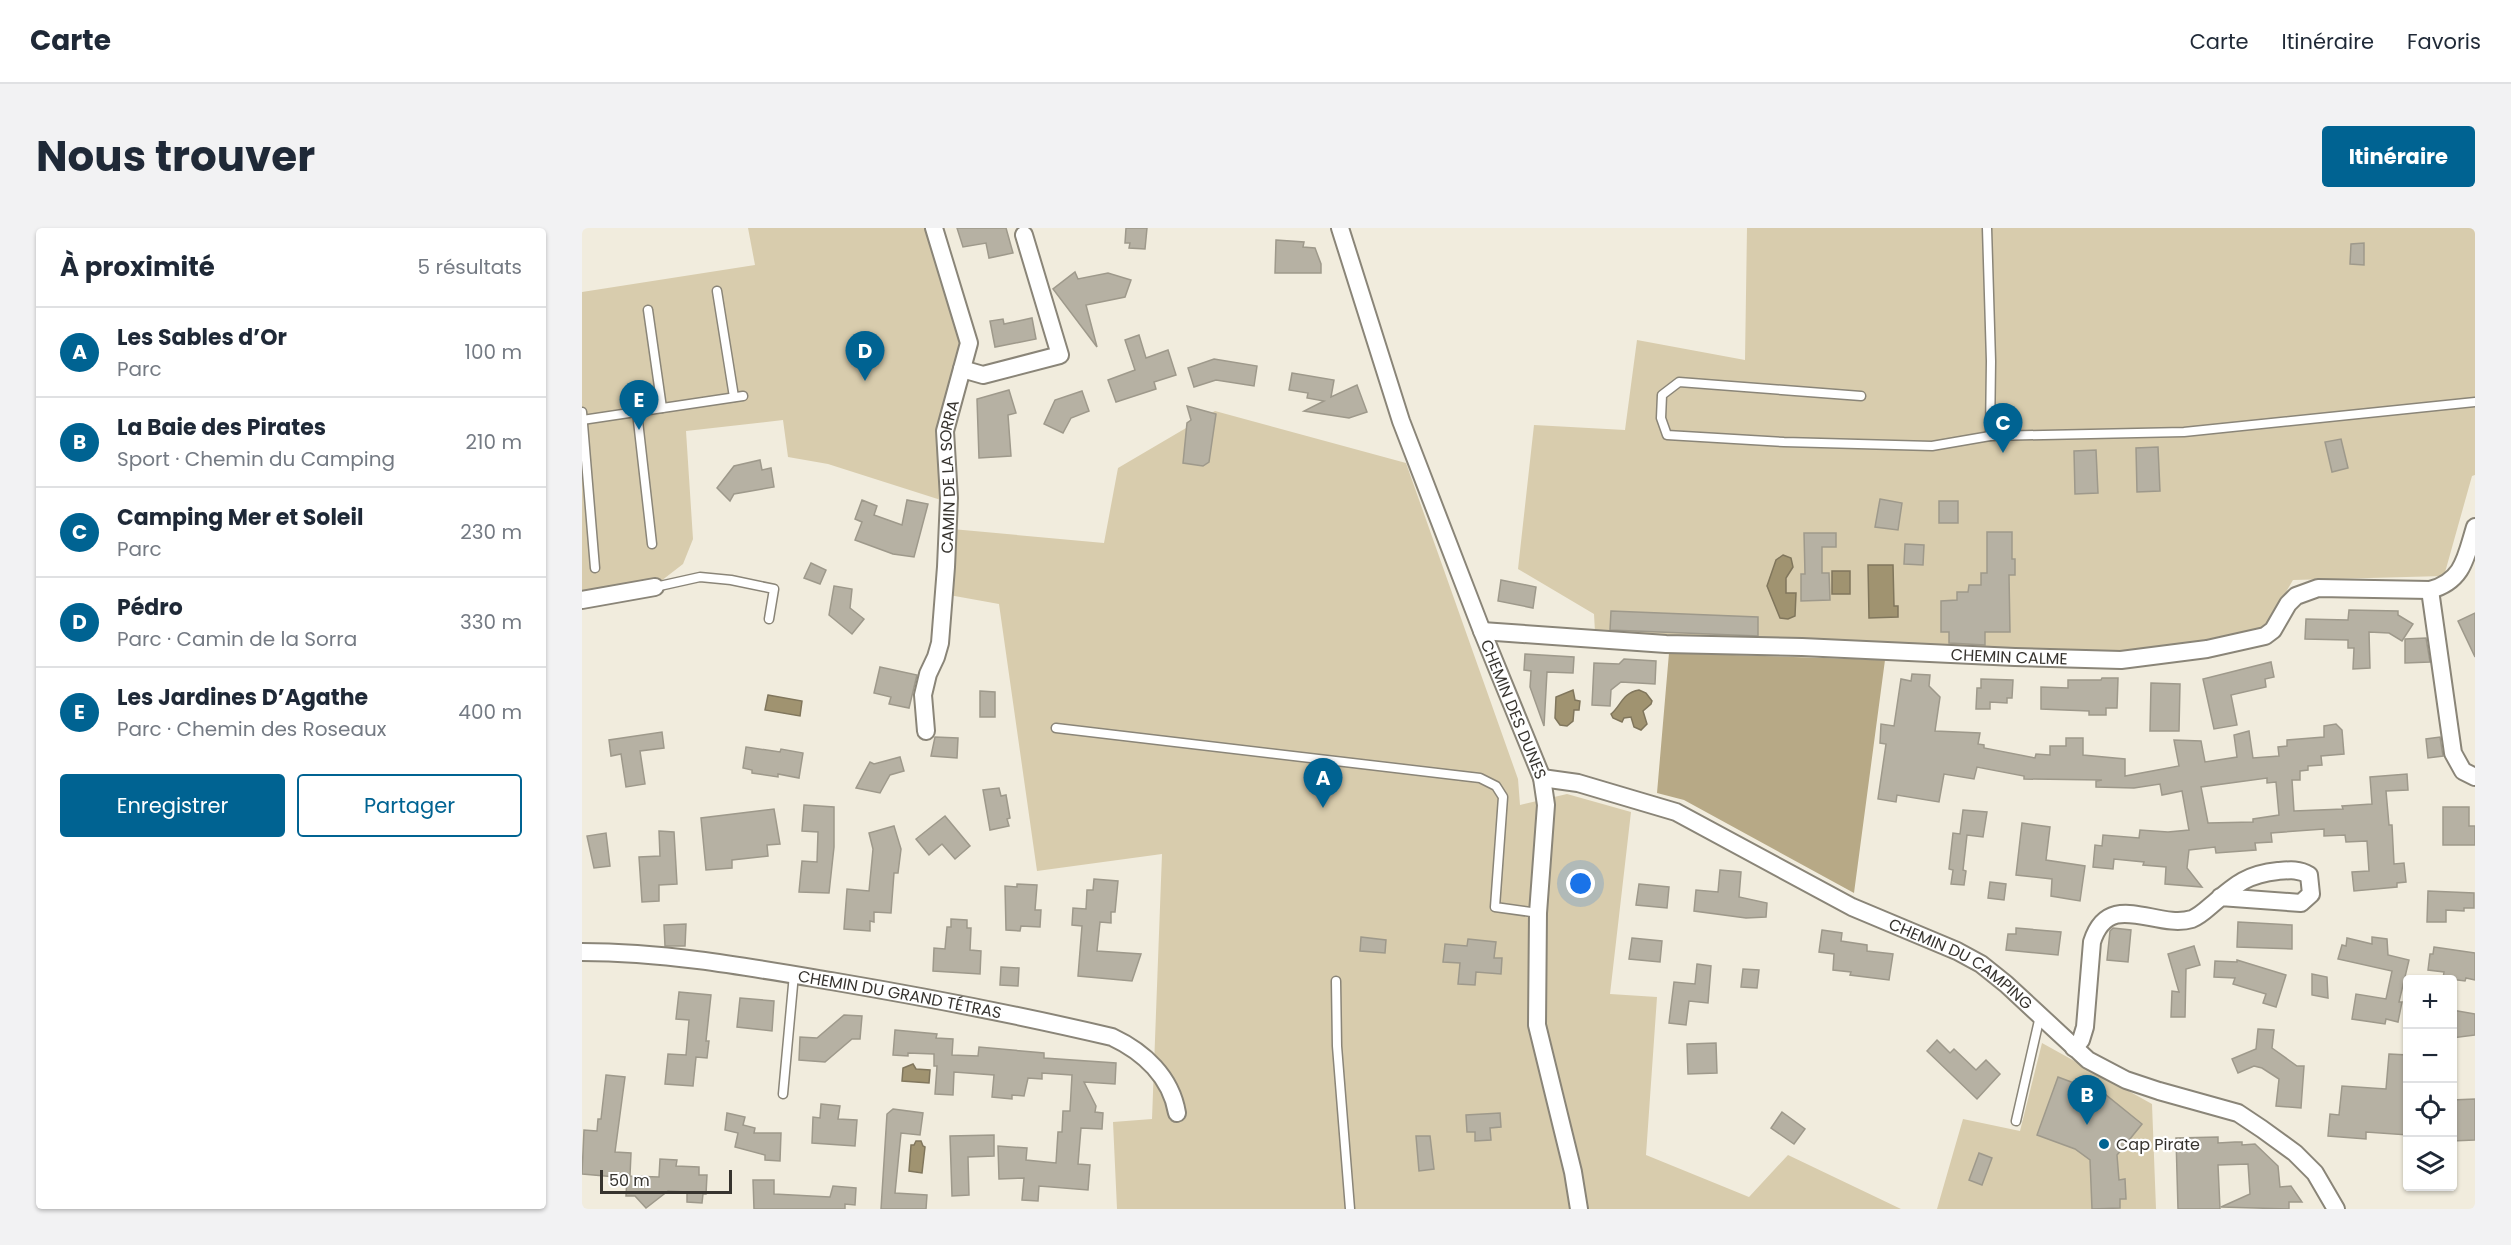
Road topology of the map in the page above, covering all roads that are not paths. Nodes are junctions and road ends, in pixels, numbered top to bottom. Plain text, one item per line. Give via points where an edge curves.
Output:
1 (934, 228) edge
2 (1340, 228) edge
3 (1987, 228) edge
4 (1023, 232) edge
5 (717, 291) dead end
6 (648, 310) dead end
7 (962, 369) junction
8 (1861, 396) dead end
9 (2475, 402) edge
10 (662, 408) junction
11 (636, 412) junction
12 (582, 417) edge
13 (1990, 436) junction
14 (2475, 527) edge
15 (652, 544) dead end
16 (595, 568) dead end
17 (655, 587) joint
18 (2430, 590) junction
19 (582, 600) edge
20 (769, 619) dead end
21 (1482, 631) junction
22 (1056, 728) dead end
23 (926, 731) dead end
24 (2475, 777) edge
25 (1542, 778) junction
26 (2220, 897) junction
27 (1538, 913) junction
28 (582, 952) edge
29 (794, 974) junction
30 (1336, 981) dead end
31 (2040, 1015) junction
32 (2074, 1048) junction
33 (783, 1094) dead end
34 (1177, 1113) dead end
35 (2016, 1121) dead end
36 (1350, 1209) edge
37 (1579, 1209) edge
38 (2337, 1209) edge

1 - 7 street, CAMIN DE LA SORRA via 969,343
2 - 21 street, CHEMIN DES DUNES via 1401,421
3 - 13 lane
4 - 7 street via 1060,355 983,375
5 - 10 lane via 739,397
6 - 10 lane
7 - 23 street, CAMIN DE LA SORRA via 945,431 949,498 946,567 940,643 923,695
8 - 13 lane via 1679,382 1662,395 1661,418 1667,435 1784,442 1932,446
9 - 13 lane via 2184,432
10 - 11 lane
11 - 12 lane
11 - 15 lane
12 - 16 lane
14 - 18 street via 2461,570 2447,583
17 - 19 street
17 - 20 lane via 700,577 774,589
18 - 21 street, CHEMIN CALME via 2306,590 2288,604 2265,636 2207,649 2121,660 1666,644
18 - 24 street via 2454,753 2463,771
21 - 25 street, CHEMIN DES DUNES
22 - 27 lane via 1480,778 1496,786 1503,797 1496,907
25 - 27 street, CHEMIN DES DUNES via 1546,805
25 - 31 street, CHEMIN DU CAMPING via 1578,783 1676,812 1852,907 1935,940 1981,964
26 - 26 street via 2257,873 2290,870 2309,875 2311,894 2301,903
26 - 32 street via 2197,917 2184,921 2118,914 2106,918 2092,942 2085,1027
27 - 37 street, CHEMIN DES DUNES via 1537,1025
28 - 29 street, CHEMIN DU GRAND TÉTRAS via 636,953
29 - 33 lane
29 - 34 street, CHEMIN DU GRAND TÉTRAS via 954,1002 1112,1037 1132,1046 1163,1076
30 - 36 lane
31 - 32 street, CHEMIN DU CAMPING
31 - 35 lane
32 - 38 street, CHEMIN DU CAMPING via 2126,1080 2238,1113 2295,1153 2314,1173

